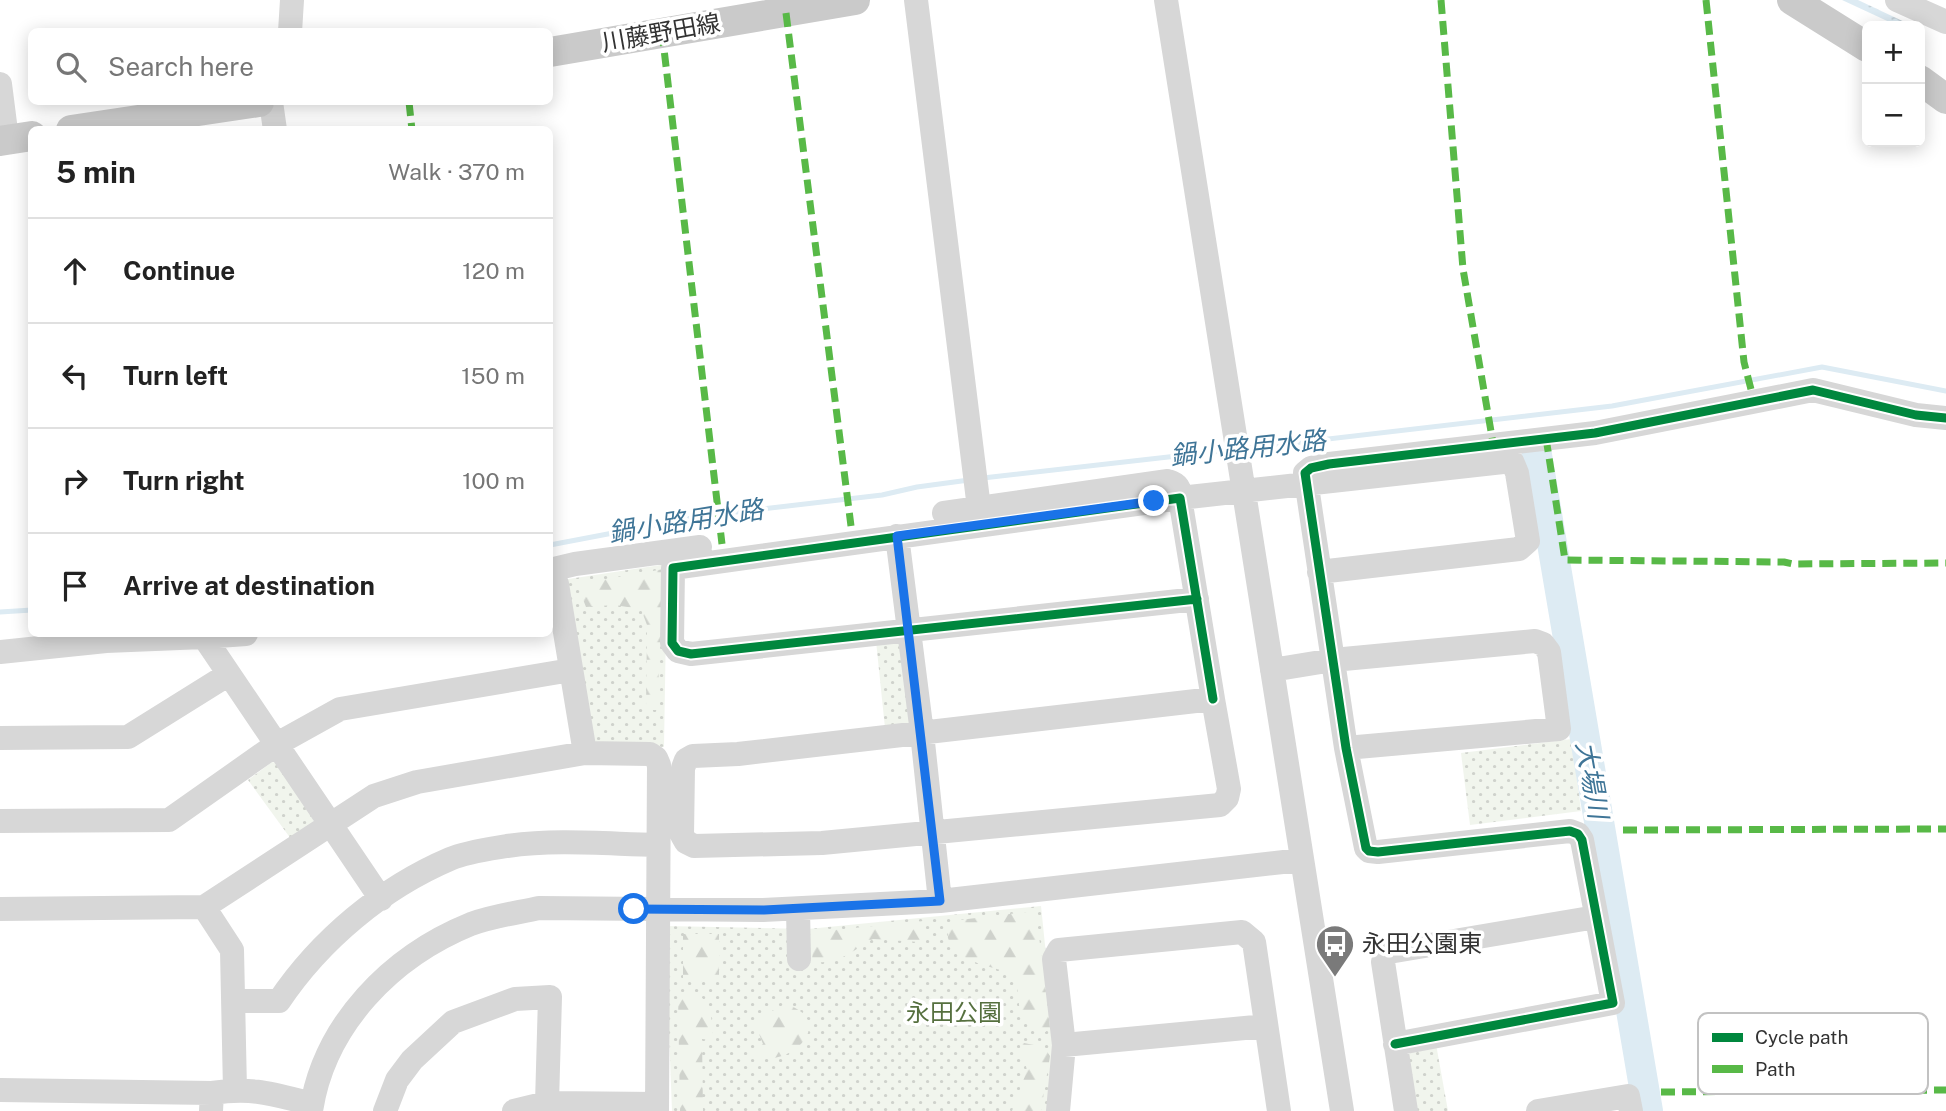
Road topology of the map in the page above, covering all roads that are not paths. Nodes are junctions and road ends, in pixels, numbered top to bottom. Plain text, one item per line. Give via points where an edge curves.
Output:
1 (292, 0) edge
2 (855, 0) edge
3 (916, 0) edge
4 (1166, 0) edge
5 (1792, 0) edge
6 (1897, 0) edge
7 (1946, 22) edge
8 (290, 28) edge
9 (1862, 44) edge
10 (553, 51) edge
11 (0, 84) edge
12 (1925, 84) edge
13 (1946, 99) edge
14 (244, 105) edge
15 (271, 105) edge
16 (146, 124) edge
17 (121, 126) edge
18 (274, 126) edge
19 (13, 139) edge
20 (1946, 418) edge
21 (1306, 482) junction
22 (1242, 489) junction
23 (1180, 498) junction
24 (979, 508) junction
25 (897, 536) junction
26 (553, 569) edge
27 (1320, 572) junction
28 (553, 585) edge
29 (1197, 599) junction
30 (910, 630) junction
31 (28, 634) edge
32 (0, 636) edge
33 (204, 637) joint
34 (0, 652) edge
35 (1333, 660) junction
36 (571, 670) junction
37 (1272, 670) junction
38 (229, 674) junction
39 (1213, 699) junction
40 (922, 733) junction
41 (0, 738) edge
42 (277, 744) junction
43 (1346, 748) junction
44 (585, 753) junction
45 (0, 821) edge
46 (330, 824) junction
47 (933, 834) junction
48 (657, 845) junction
49 (1301, 860) junction
50 (381, 899) junction
51 (940, 901) junction
52 (204, 907) junction
53 (0, 909) edge
54 (798, 909) junction
55 (657, 910) junction
56 (1595, 917) junction
57 (799, 959) dead end
58 (235, 1001) junction
59 (1266, 1026) junction
60 (1395, 1044) junction
61 (1064, 1045) junction
62 (0, 1090) edge
63 (219, 1098) edge
64 (547, 1103) junction
65 (311, 1108) edge
66 (657, 1108) edge
67 (385, 1111) edge
68 (514, 1111) edge
69 (1058, 1111) edge
70 (1279, 1111) edge
71 (1342, 1111) edge
72 (1406, 1111) edge
73 (1538, 1111) edge
74 (1631, 1111) edge

1 - 8 street
2 - 10 main road, 川藤野田線
3 - 24 street
4 - 22 street
5 - 9 main road
6 - 7 street
11 - 19 street
12 - 13 main road
14 - 16 main road
15 - 18 street
16 - 17 main road
20 - 21 street via 1814,390 1595,433 1329,464 1311,468 1305,473
21 - 22 street
21 - 27 street
21 - 27 street via 1512,461 1528,541 1520,549
22 - 23 street
22 - 37 street
23 - 24 street via 1180,489 1168,481
23 - 25 street
23 - 29 street
24 - 26 street
25 - 30 street
25 - 30 street via 673,568 673,643 678,651 691,654
27 - 35 street
28 - 36 street via 557,584
29 - 30 street
29 - 39 street
30 - 40 street
31 - 32 street
33 - 34 street
33 - 38 street
35 - 37 street
35 - 43 street
35 - 43 street via 1535,641 1549,652 1559,730
36 - 42 street via 340,709
36 - 44 street
37 - 49 street
38 - 41 street via 128,737
38 - 42 street
39 - 40 street
39 - 47 street via 1229,789 1220,805
40 - 47 street
40 - 47 street via 693,757 683,768 682,835 694,846
42 - 45 street via 169,820
42 - 46 street
43 - 56 street via 1369,851 1570,831 1582,840
44 - 46 street via 417,782 374,796
44 - 48 street via 650,754 656,758
46 - 50 street
46 - 52 street
47 - 51 street
48 - 50 street via 570,842 508,846 452,858
48 - 55 street
49 - 51 street
49 - 71 street
50 - 58 street via 352,920 296,975 279,1001
51 - 54 street
52 - 53 street
52 - 58 street via 232,950
54 - 55 street
54 - 57 street
55 - 65 street via 539,908 473,923 412,955 341,1030 323,1067
55 - 66 street
56 - 60 street via 1385,955
56 - 60 street via 1613,1003
58 - 63 street
59 - 61 street
59 - 61 street via 1254,942 1241,932 1059,950 1054,958
59 - 70 street
60 - 72 street
61 - 69 street
62 - 63 street
63 - 65 street via 259,1090
64 - 66 street
64 - 67 street via 550,997 515,999 453,1022 412,1060 397,1080
64 - 68 street
73 - 74 street via 1628,1096

